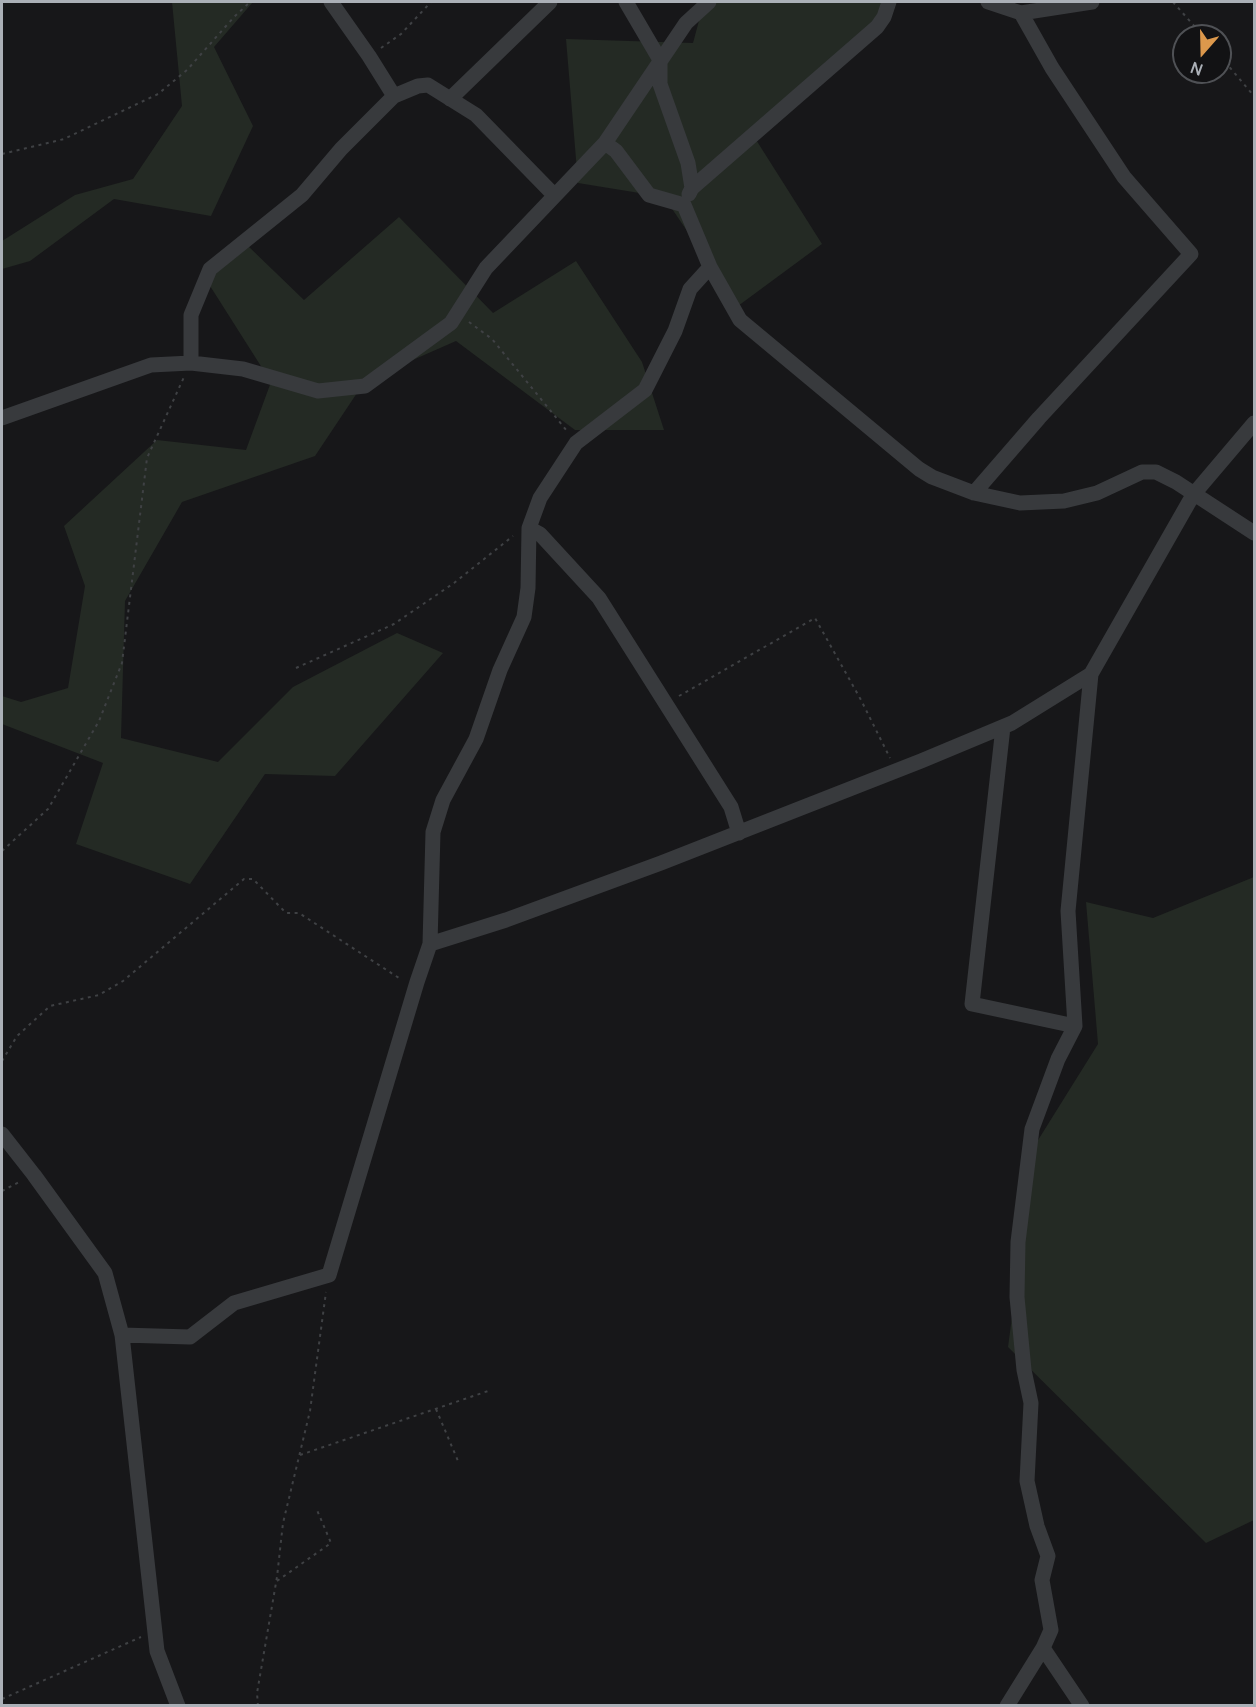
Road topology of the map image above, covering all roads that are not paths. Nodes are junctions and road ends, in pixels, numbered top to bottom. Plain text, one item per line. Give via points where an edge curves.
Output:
1 (331, 2) edge
2 (550, 2) edge
3 (626, 2) edge
4 (709, 2) edge
5 (889, 2) edge
6 (988, 2) edge
7 (1092, 2) edge
8 (1021, 13) junction
9 (660, 60) junction
10 (394, 96) junction
11 (450, 99) junction
12 (606, 143) junction
13 (692, 188) junction
14 (554, 195) junction
15 (684, 205) junction
16 (710, 267) junction
17 (191, 363) junction
18 (2, 418) edge
19 (1254, 423) edge
20 (974, 493) junction
21 (1193, 495) junction
22 (529, 528) junction
23 (1254, 533) edge
24 (1091, 674) junction
25 (1003, 727) junction
26 (739, 833) junction
27 (430, 944) junction
28 (1075, 1026) junction
29 (2, 1134) edge
30 (122, 1335) junction
31 (1043, 1648) junction
32 (178, 1706) edge
33 (1007, 1706) edge
34 (1082, 1706) edge

1 - 10 street
2 - 11 street
3 - 9 street
4 - 9 street via 686,23
5 - 13 street via 878,27
6 - 8 street
7 - 8 street
8 - 20 street via 1052,68 1124,177 1191,255
9 - 12 street
9 - 13 street via 660,84 688,163
10 - 11 street via 428,85
10 - 17 street via 302,195 210,269 191,315
11 - 14 street via 476,115
12 - 14 street
12 - 15 street via 650,195
13 - 15 street
14 - 17 street via 486,268 451,323 365,386 318,391 243,369
15 - 16 street
16 - 20 street via 740,320 919,469
16 - 22 street via 690,290 675,331 645,390 576,442 540,498
17 - 18 street via 151,365
19 - 21 street
20 - 21 street via 1020,503 1064,501 1097,493 1142,471 1156,472
21 - 23 street
21 - 24 street
22 - 26 street via 540,534 599,598 731,807
22 - 27 street via 524,617 476,739 443,800 434,832
24 - 25 street
24 - 28 street via 1068,911
25 - 26 street
25 - 28 street via 972,1004
26 - 27 street via 506,920
27 - 30 street via 329,1275 234,1303 190,1337
28 - 31 street via 1032,1129 1018,1242 1017,1297 1031,1403 1027,1481 1048,1556 1042,1580 1051,1630
29 - 30 street via 105,1273
30 - 32 street via 157,1651
31 - 33 street
31 - 34 street

